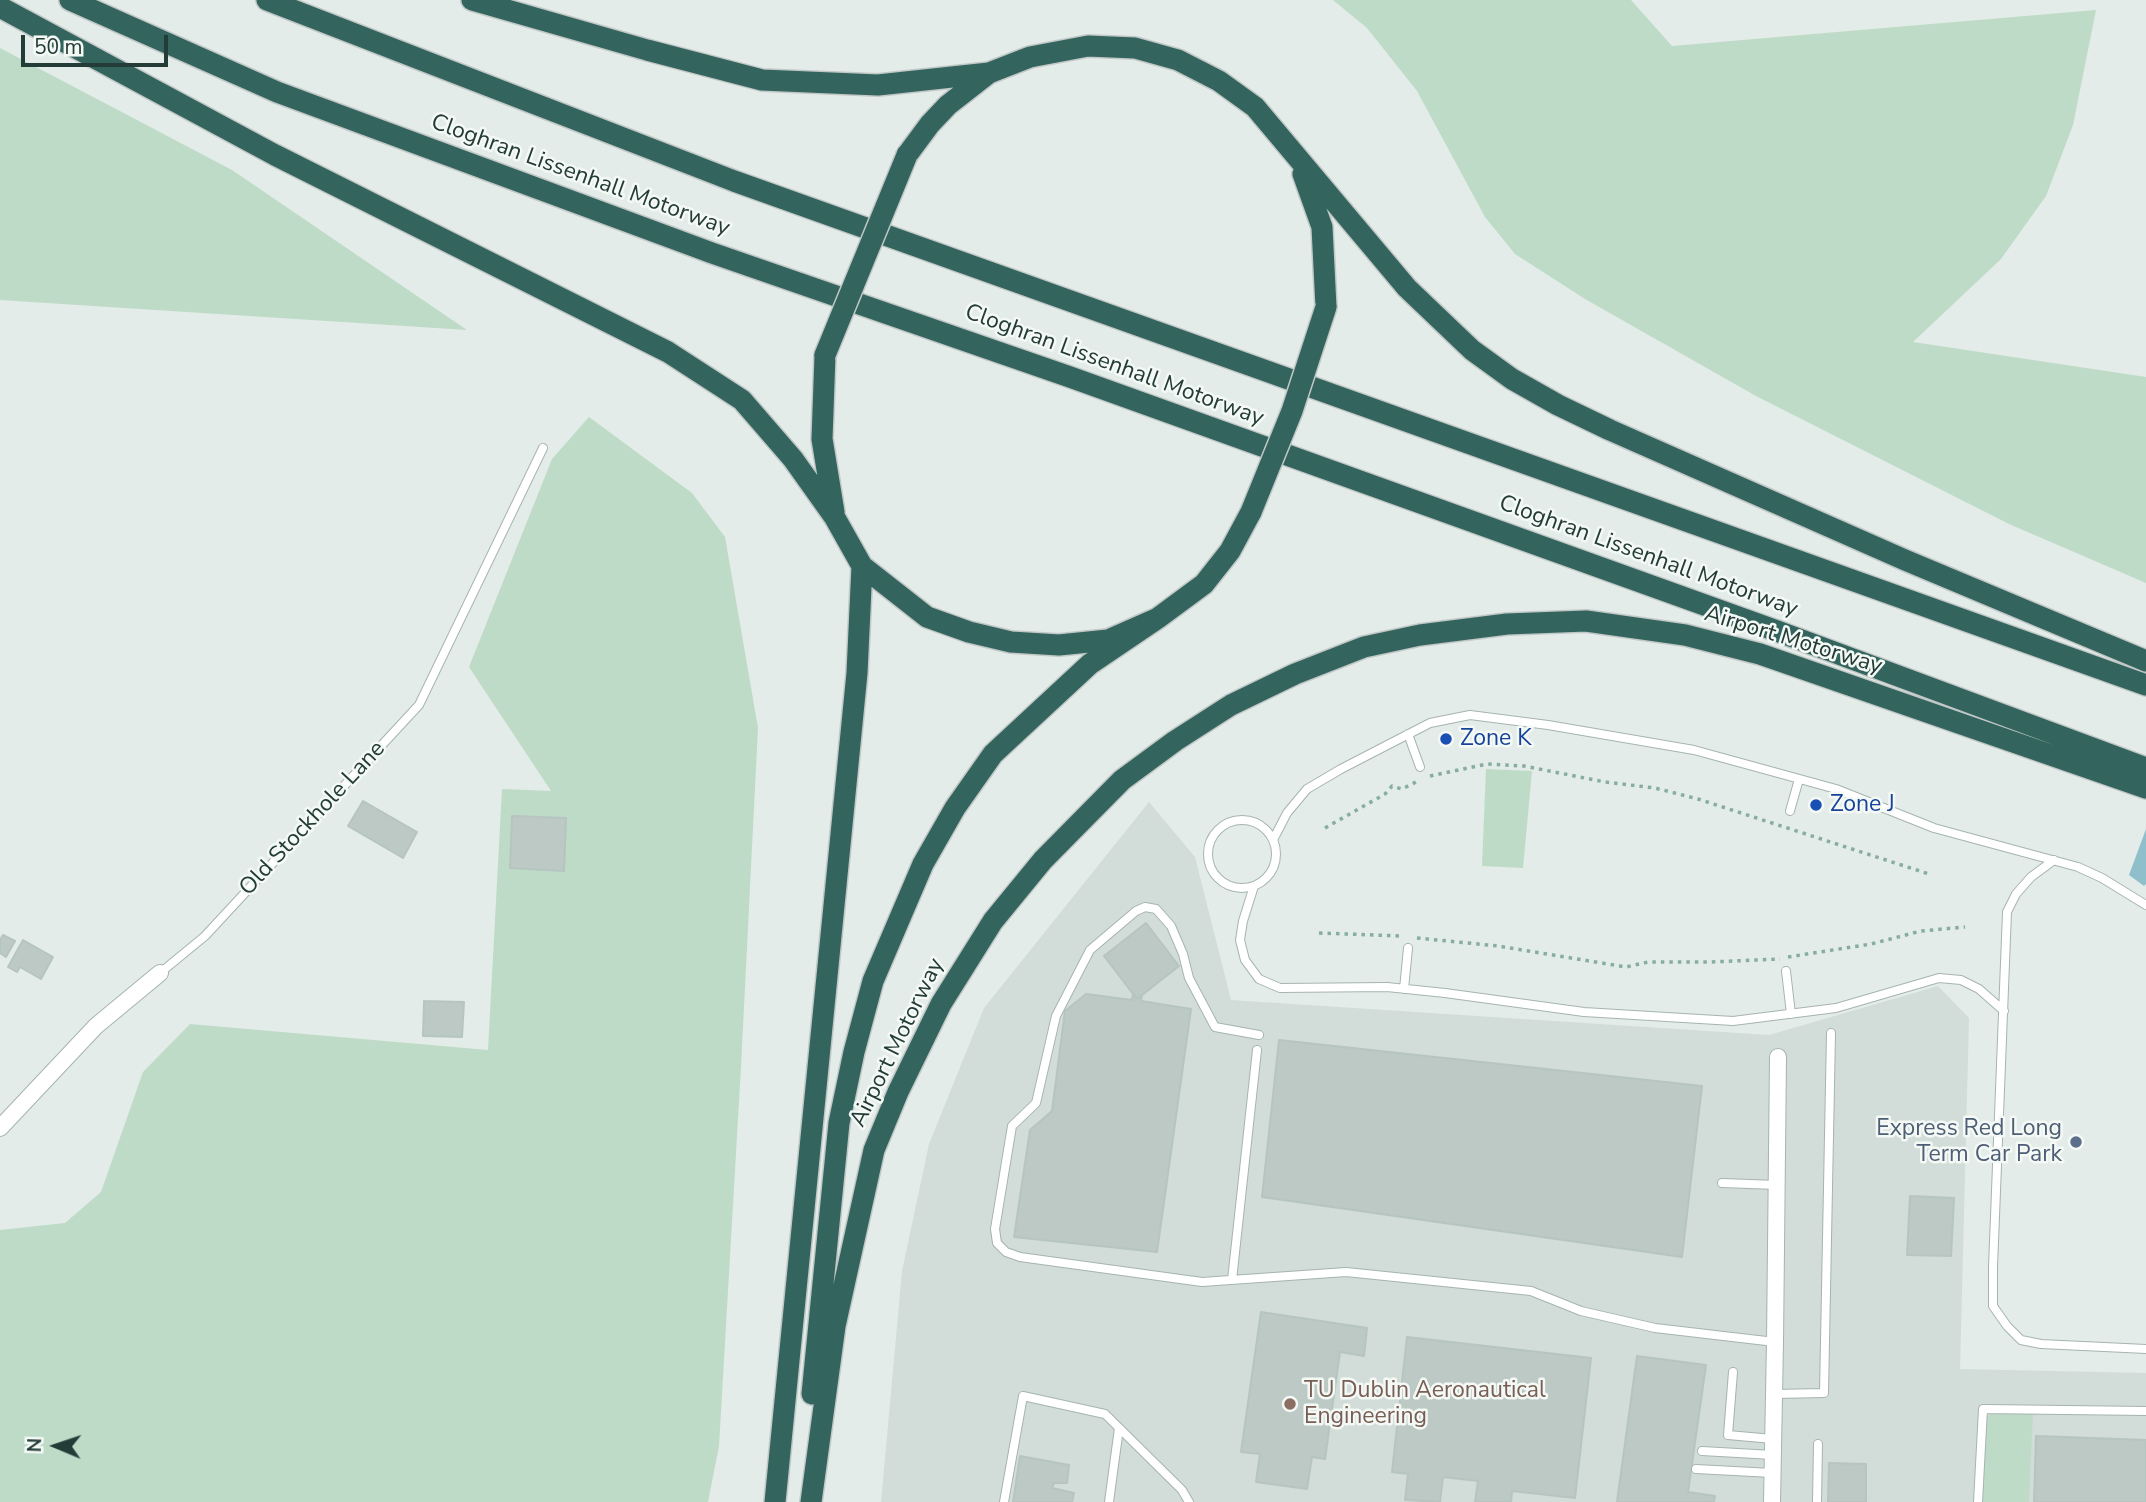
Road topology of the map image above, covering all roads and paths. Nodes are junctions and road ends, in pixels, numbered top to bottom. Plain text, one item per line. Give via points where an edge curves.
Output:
1 (70, 0) edge
2 (267, 0) edge
3 (472, 0) edge
4 (0, 7) edge
5 (989, 73) junction
6 (1297, 159) junction
7 (543, 448) dead end
8 (835, 517) junction
9 (862, 566) junction
10 (1158, 618) junction
11 (2146, 661) edge
12 (2146, 685) edge
13 (1408, 734) junction
14 (1420, 767) dead end
15 (2146, 768) edge
16 (1799, 779) junction
17 (2146, 788) edge
18 (1790, 811) dead end
19 (1325, 828) dead end
20 (1273, 840) junction
21 (2054, 860) junction
22 (1929, 874) dead end
23 (1254, 886) junction
24 (2146, 905) edge
25 (1965, 927) dead end
26 (1319, 933) dead end
27 (1408, 948) dead end
28 (1786, 971) dead end
29 (160, 973) joint
30 (1404, 989) junction
31 (2004, 1011) junction
32 (1791, 1014) junction
33 (1831, 1033) dead end
34 (1259, 1035) dead end
35 (1257, 1049) dead end
36 (1778, 1058) dead end
37 (0, 1128) edge
38 (1722, 1183) dead end
39 (1777, 1185) junction
40 (1231, 1280) junction
41 (1776, 1342) junction
42 (2146, 1349) edge
43 (1733, 1372) dead end
44 (1774, 1394) junction
45 (2146, 1411) edge
46 (1119, 1428) junction
47 (1818, 1444) dead end
48 (1773, 1447) junction
49 (1702, 1451) dead end
50 (1696, 1469) dead end
51 (1772, 1473) junction
52 (775, 1502) edge
53 (800, 1502) edge
54 (811, 1502) edge
55 (1004, 1502) edge
56 (1109, 1502) edge
57 (1189, 1502) edge
58 (1772, 1502) edge
59 (1817, 1502) edge
60 (1979, 1502) edge

1 - 15 highway, Cloghran Lissenhall Motorway via 276,92
2 - 12 highway, Cloghran Lissenhall Motorway via 734,181
3 - 5 highway via 762,80 878,85
4 - 8 highway via 275,155 668,352 741,400 793,459
5 - 6 highway via 1030,57 1088,46 1135,48 1178,60 1255,107
5 - 8 highway, bridge via 948,105 906,155 825,355 822,439
6 - 10 highway, bridge via 1322,227 1326,307 1292,411 1230,551 1204,584
6 - 11 highway via 1407,288 1472,350 1512,379 1610,430
7 - 29 lane, Old Stockhole Lane via 419,705 205,936
8 - 9 highway
9 - 10 highway via 927,617 1011,642 1059,645 1108,640
9 - 52 highway, Airport Motorway via 857,673
10 - 53 highway via 1090,664 993,754 923,864 873,981 839,1123
13 - 14 lane
13 - 16 lane via 1430,723 1470,715 1694,751
13 - 20 lane via 1307,789
16 - 18 lane
16 - 21 lane via 1934,828
17 - 54 highway, Airport Motorway via 1760,654 1685,635 1586,621 1507,624 1364,647 1231,705 1122,780 1043,860 993,921 941,1004 874,1150 835,1326
19 - 22 path via 1392,786 1402,789 1427,777 1487,764 1524,766 1669,791
20 - 23 lane via 1276,850 1271,872
20 - 23 lane via 1258,823 1236,820 1216,831 1210,841 1209,863 1221,882 1231,887
21 - 24 lane via 2102,878
21 - 31 lane via 2031,877 2007,912
23 - 30 lane via 1240,940 1245,960 1259,979 1280,988
25 - 26 path via 1921,931 1774,960 1648,962 1626,967 1484,945
27 - 30 lane
28 - 32 lane
29 - 37 street, Old Stockhole Lane via 96,1026
30 - 32 lane via 1584,1012 1733,1021
31 - 32 lane via 1961,979 1939,978 1836,1008
31 - 42 lane via 1993,1306 2021,1339 2040,1345
33 - 44 lane via 1824,1393
34 - 40 lane via 1214,1027 1189,978 1171,926 1156,909 1136,911 1090,950 1056,1016 1036,1103 1012,1126 995,1229 997,1243 1020,1257 1202,1282
35 - 40 lane
36 - 39 street
38 - 39 lane
39 - 41 street
40 - 41 lane via 1346,1272 1531,1292 1581,1311 1655,1328
41 - 44 street
43 - 48 lane via 1728,1435
44 - 48 street
45 - 60 lane via 1983,1409
46 - 55 lane via 1105,1415 1023,1396
46 - 56 lane
46 - 57 lane
47 - 59 lane
48 - 49 lane
48 - 51 street
50 - 51 lane
51 - 58 street

